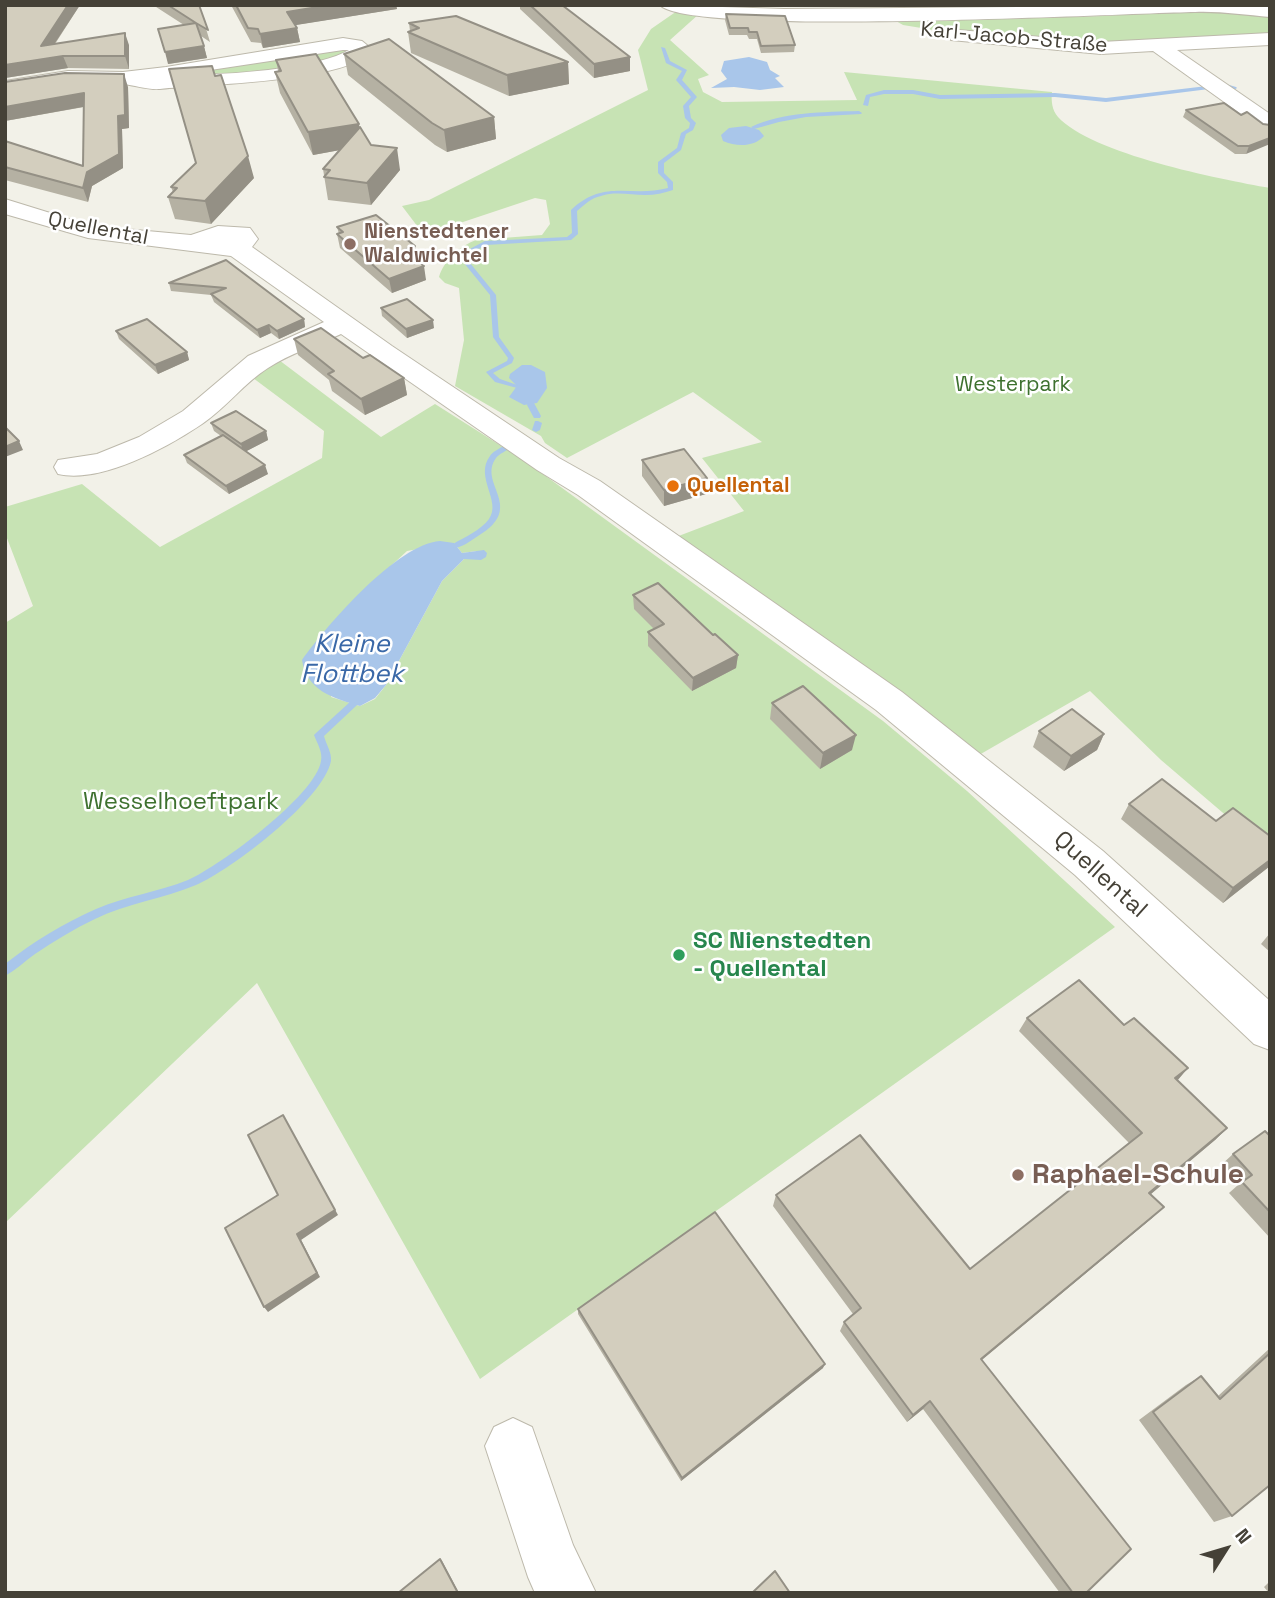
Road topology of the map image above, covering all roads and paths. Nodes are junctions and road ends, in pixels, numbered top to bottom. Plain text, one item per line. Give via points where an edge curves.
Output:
1 (1076, 9) edge
2 (853, 10) edge
3 (675, 12) edge
4 (1270, 12) edge
5 (1270, 39) edge
6 (1159, 46) junction
7 (172, 76) junction
8 (5, 87) edge
9 (1270, 124) edge
10 (5, 206) edge
11 (341, 324) junction
12 (69, 467) dead end
13 (1270, 1030) edge
14 (513, 1446) dead end
15 (567, 1593) edge

1 - 2 street
1 - 4 street via 1199,6
2 - 3 street via 737,15
2 - 6 street, Karl-Jacob-Straße via 923,31 1017,43
5 - 6 street, Karl-Jacob-Straße
6 - 9 street
7 - 7 street via 207,81 298,69 363,50 343,44 183,68
7 - 8 street via 152,83 68,77
10 - 11 street, Quellental via 91,232 234,248
11 - 12 street via 258,362 192,418 149,443 103,462
11 - 13 street, Quellental via 589,488 889,701 1089,863
14 - 15 street via 548,1557

